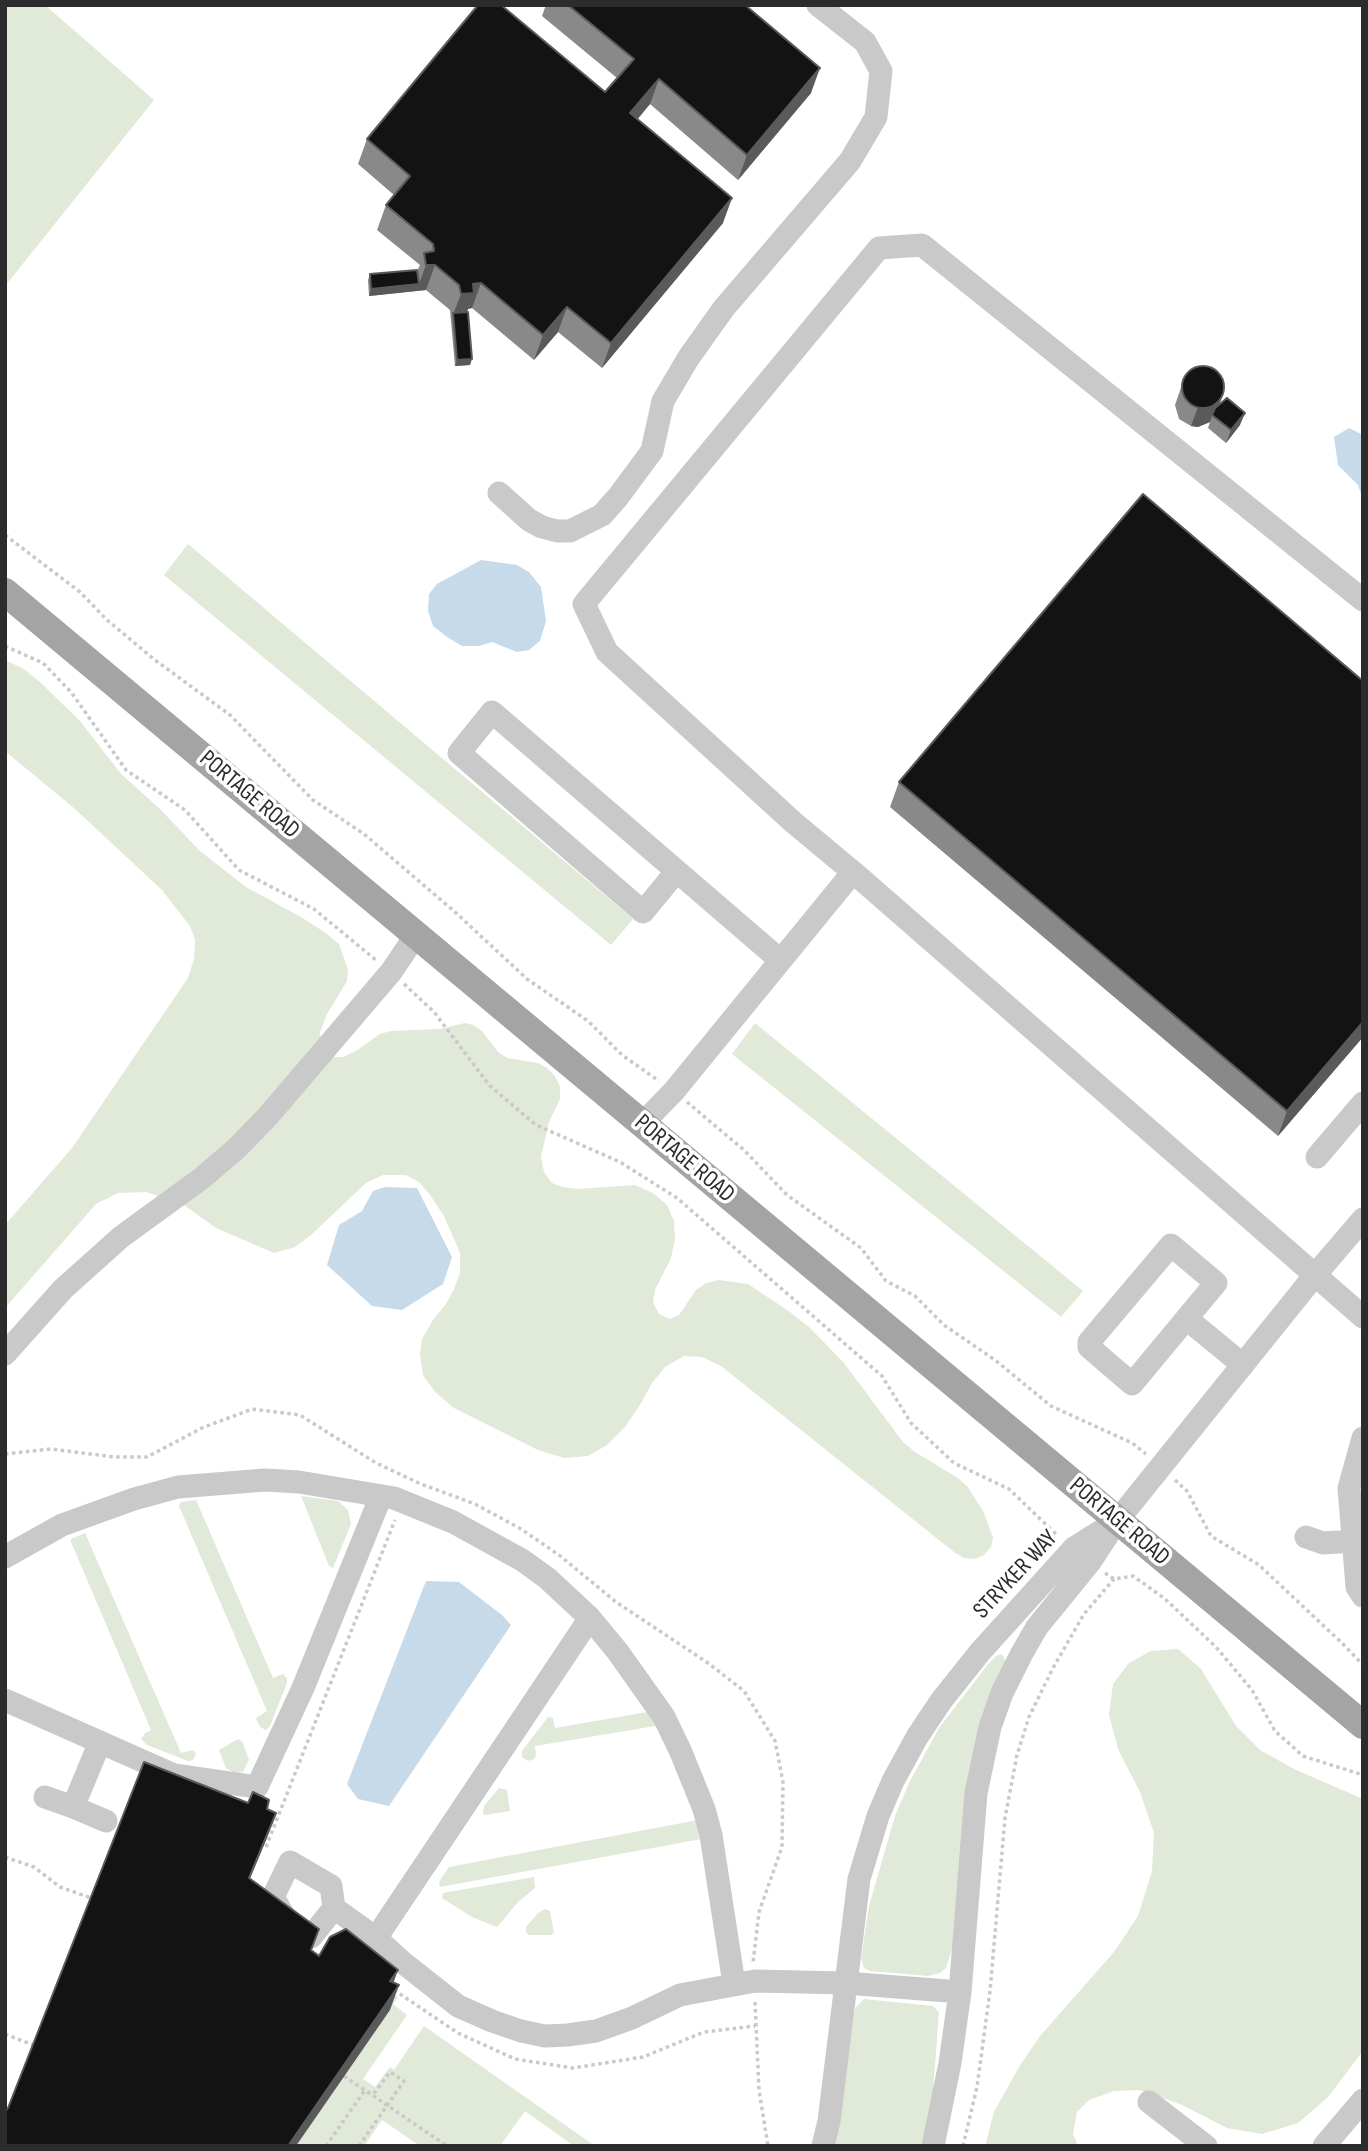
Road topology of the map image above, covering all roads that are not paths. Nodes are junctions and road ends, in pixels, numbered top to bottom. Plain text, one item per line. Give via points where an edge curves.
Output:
1 (818, 5) edge
2 (499, 493) dead end
3 (5, 592) edge
4 (1363, 600) edge
5 (676, 872) junction
6 (853, 872) junction
7 (416, 935) junction
8 (780, 960) junction
9 (1363, 1103) edge
10 (642, 1125) junction
11 (1317, 1157) dead end
12 (1363, 1219) edge
13 (1315, 1275) junction
14 (1363, 1317) edge
15 (1187, 1320) junction
16 (5, 1354) edge
17 (1243, 1365) junction
18 (1363, 1438) edge
19 (381, 1496) junction
20 (1117, 1521) junction
21 (1306, 1537) dead end
22 (1353, 1541) junction
23 (1082, 1555) junction
24 (5, 1556) edge
25 (1363, 1596) edge
26 (590, 1618) junction
27 (5, 1700) edge
28 (1363, 1726) edge
29 (100, 1742) junction
30 (45, 1797) dead end
31 (73, 1807) junction
32 (106, 1821) dead end
33 (334, 1908) dead end
34 (376, 1938) junction
35 (745, 1982) junction
36 (846, 1983) junction
37 (960, 1992) junction
38 (1363, 2100) edge
39 (1149, 2102) dead end
40 (823, 2146) edge
41 (933, 2146) edge
42 (1206, 2146) edge
43 (1324, 2146) edge

1 - 2 street via 865,42 881,71 876,117 850,161 689,357 663,401 652,451 602,515 570,531 557,531 529,520
3 - 7 main road, PORTAGE ROAD
4 - 6 street via 922,245 879,248 584,604 607,652
5 - 5 street via 492,712 459,753 643,912
5 - 8 street
6 - 8 street
6 - 13 street
7 - 10 main road, PORTAGE ROAD
7 - 16 street via 391,972 237,1148 121,1237 63,1289
8 - 10 street
9 - 11 street
10 - 20 main road, PORTAGE ROAD
12 - 13 street, STRYKER WAY
13 - 14 street
13 - 17 street, STRYKER WAY
15 - 15 street via 1216,1283 1171,1245 1089,1342 1089,1348 1132,1384
15 - 17 street
17 - 20 street, STRYKER WAY
18 - 22 street via 1349,1488
19 - 24 street via 265,1480 178,1488 61,1525
19 - 26 street via 453,1522 511,1554 547,1578
19 - 29 street via 303,1688 257,1787 174,1775
20 - 23 street, STRYKER WAY
20 - 28 main road, PORTAGE ROAD
21 - 22 street via 1323,1543
22 - 25 street via 1357,1587
23 - 36 street, STRYKER WAY via 980,1652 917,1737 878,1815 859,1879
23 - 37 street, STRYKER WAY via 1037,1627 1002,1693 990,1727 976,1793
26 - 34 street
26 - 35 street via 664,1717 680,1750 704,1809
27 - 29 street
29 - 31 street
30 - 31 street
31 - 32 street
33 - 34 street
34 - 35 street via 458,2006 545,2036 596,2031 680,1995
35 - 36 street
36 - 37 street
36 - 40 street, STRYKER WAY
37 - 41 street, STRYKER WAY
38 - 43 street
39 - 42 street

